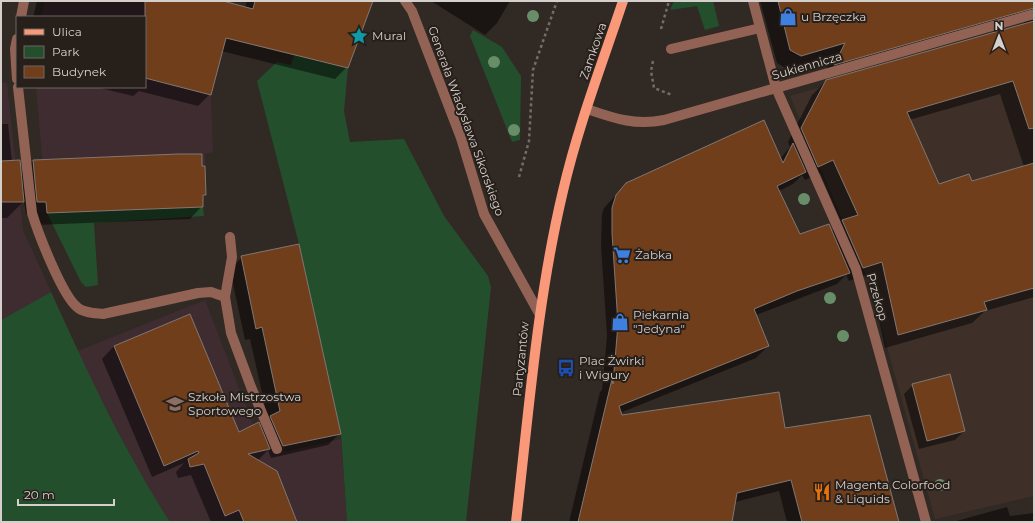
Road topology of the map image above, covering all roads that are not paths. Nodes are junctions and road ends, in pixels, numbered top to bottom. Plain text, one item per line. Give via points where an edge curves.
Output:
1 (24, 1) edge
2 (405, 1) edge
3 (623, 1) edge
4 (753, 1) edge
5 (1034, 14) edge
6 (21, 16) edge
7 (760, 28) junction
8 (16, 44) edge
9 (671, 50) dead end
10 (16, 64) edge
11 (18, 88) edge
12 (776, 88) junction
13 (587, 109) junction
14 (230, 237) dead end
15 (225, 297) junction
16 (539, 313) junction
17 (277, 449) dead end
18 (516, 522) edge
19 (926, 522) edge

1 - 6 street
2 - 16 street, Generała Władysława Sikorskiego via 412,10 461,138 484,214
3 - 13 main road, Zamkowa
4 - 7 street, Przekop
5 - 12 street, Sukiennicza
7 - 9 street
7 - 12 street, Przekop
8 - 10 street
11 - 15 street via 32,213 67,296 77,308 103,314 198,293 211,292
12 - 13 street, Sukiennicza via 650,123 621,120
12 - 19 street, Przekop via 856,269
13 - 16 main road, Partyzantów via 563,189
14 - 15 street via 232,257
15 - 17 street via 231,333
16 - 18 main road, Partyzantów

